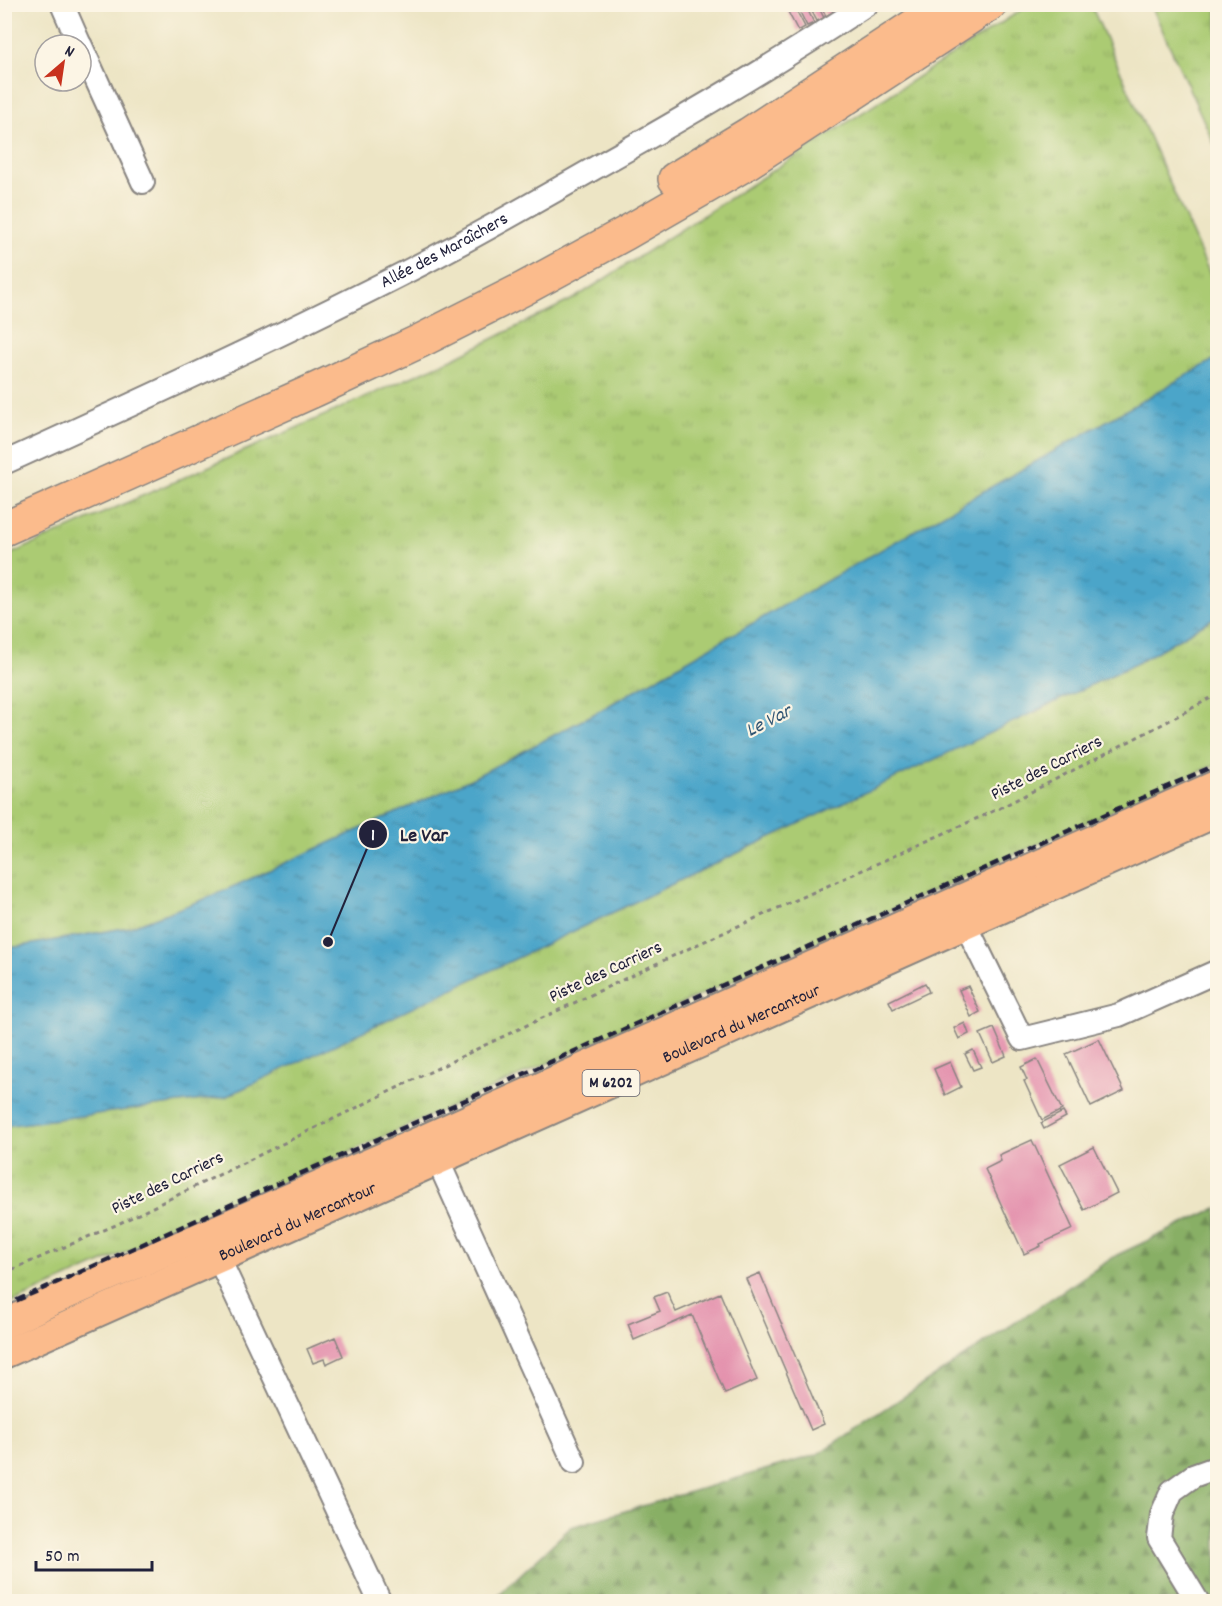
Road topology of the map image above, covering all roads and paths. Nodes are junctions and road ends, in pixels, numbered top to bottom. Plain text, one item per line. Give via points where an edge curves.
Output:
1 (62, 4) edge
2 (867, 4) edge
3 (940, 4) edge
4 (947, 4) edge
5 (990, 4) edge
6 (75, 33) edge
7 (890, 42) junction
8 (93, 72) edge
9 (143, 182) dead end
10 (4, 463) edge
11 (4, 505) edge
12 (4, 529) edge
13 (1218, 694) edge
14 (1218, 784) edge
15 (1218, 812) edge
16 (966, 925) junction
17 (1218, 971) edge
18 (438, 1161) junction
19 (219, 1259) junction
20 (4, 1273) edge
21 (4, 1324) edge
22 (4, 1354) edge
23 (574, 1462) dead end
24 (1218, 1467) edge
25 (380, 1602) edge
26 (1198, 1602) edge

1 - 6 street
2 - 10 street, Allée des Maraîchers via 684,118 409,271 233,358
3 - 7 highway
4 - 7 highway
5 - 12 highway via 742,166 523,289 317,389
7 - 11 highway via 710,158 470,291
8 - 9 street
13 - 20 path, Piste des Carriers via 998,809 694,946 118,1224
14 - 21 main road, Boulevard du Mercantour / M 6202
15 - 16 main road, Boulevard du Mercantour / M 6202
16 - 17 street via 1022,1039 1119,1015
16 - 18 main road, Boulevard du Mercantour / M 6202
18 - 19 main road, Boulevard du Mercantour / M 6202
18 - 23 street
19 - 22 main road, Boulevard du Mercantour / M 6202
19 - 25 street
24 - 26 street via 1193,1476 1172,1491 1162,1514 1159,1538

